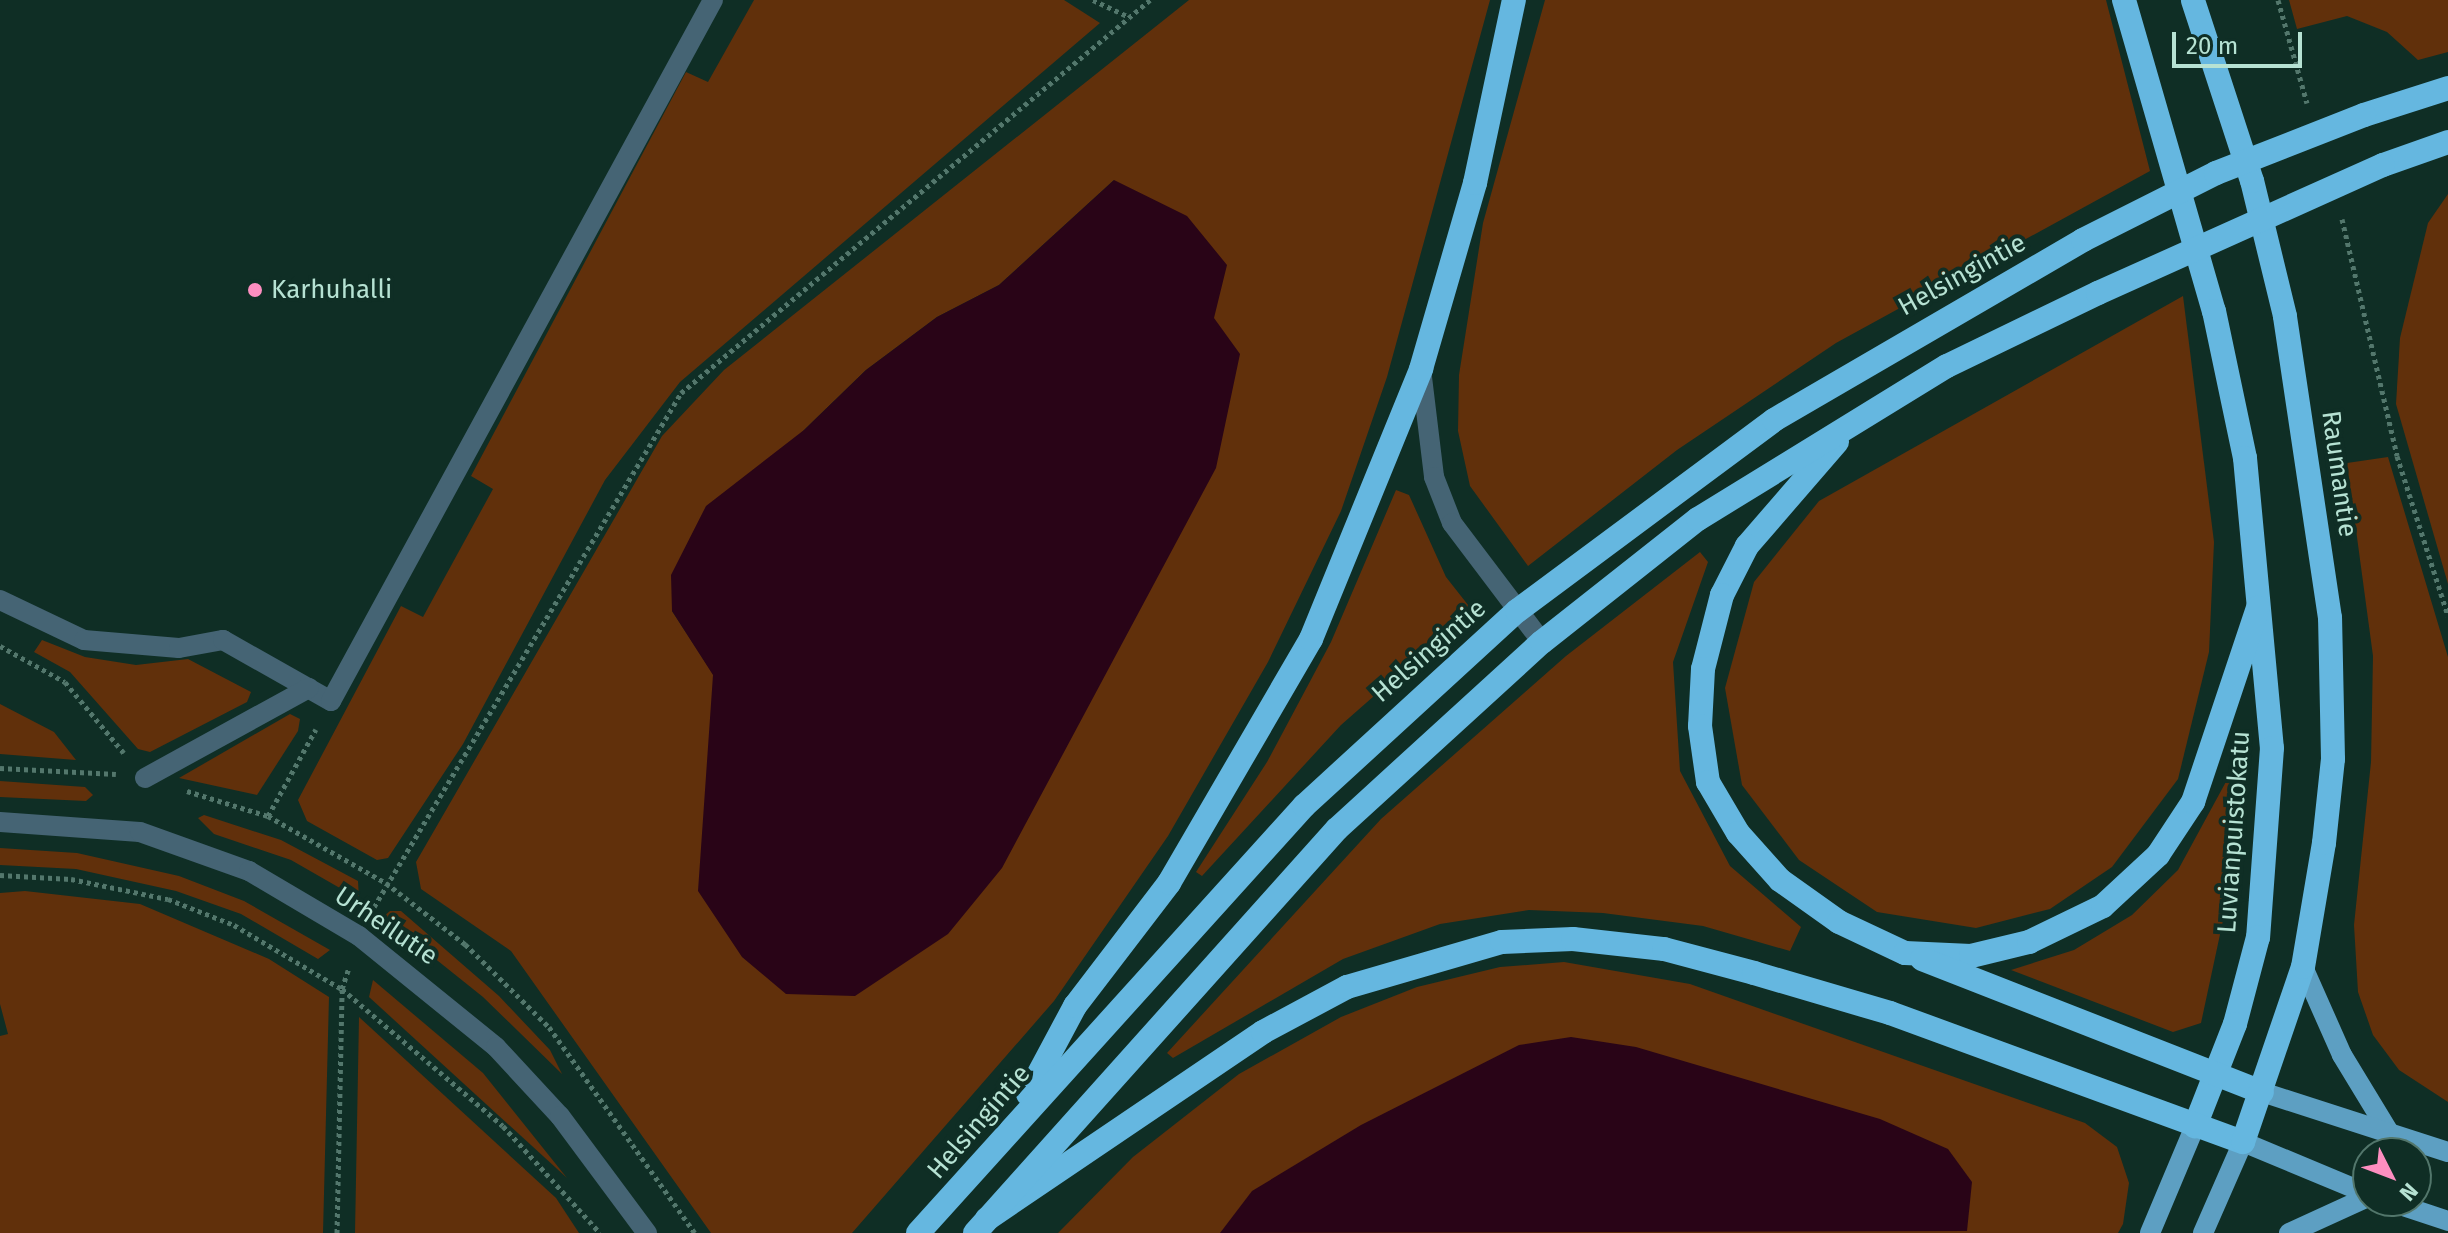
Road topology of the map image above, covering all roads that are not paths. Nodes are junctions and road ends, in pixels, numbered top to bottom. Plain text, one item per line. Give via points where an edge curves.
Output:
1 (713, 0) edge
2 (1514, 0) edge
3 (2124, 0) edge
4 (2193, 0) edge
5 (2448, 88) edge
6 (2448, 142) edge
7 (1421, 369) junction
8 (1852, 425) junction
9 (0, 600) edge
10 (2258, 608) junction
11 (1517, 611) junction
12 (1542, 642) junction
13 (309, 688) junction
14 (145, 778) road end
15 (0, 822) edge
16 (1905, 953) junction
17 (2303, 967) junction
18 (2216, 1075) junction
19 (2262, 1092) junction
20 (2195, 1126) junction
21 (1009, 1130) junction
22 (2387, 1137) edge
23 (2392, 1137) edge
24 (2243, 1142) junction
25 (2352, 1189) edge
26 (2352, 1203) edge
27 (981, 1226) edge
28 (647, 1233) edge
29 (918, 1233) edge
30 (2150, 1233) edge
31 (2203, 1233) edge
32 (2289, 1233) edge

1 - 13 street via 331,701
2 - 7 highway via 1475,183
3 - 10 highway via 2214,311 2245,458
4 - 17 highway, Raumantie via 2252,181 2285,316 2330,618 2333,759
5 - 11 highway, Helsingintie, bridge via 2216,173 2083,240 1774,420
6 - 8 highway, bridge via 2383,165 2098,293 1947,366
7 - 11 street via 1434,477 1452,523
7 - 21 highway via 1317,625 1253,746 1169,883 1075,1006
8 - 12 highway via 1698,519
8 - 16 highway via 1747,546 1722,595 1703,669 1700,726 1708,782 1738,833 1780,880 1839,922
9 - 13 street via 84,640 179,648 223,640
10 - 16 highway via 2193,802 2158,855 2103,906 2029,942 1971,956
10 - 18 highway, Luvianpuistokatu via 2272,748 2265,886 2258,937
11 - 12 street
11 - 21 highway, Helsingintie via 1304,806
12 - 27 highway via 1337,829
13 - 14 street
15 - 28 street, Urheilutie via 140,832 249,871 359,936 496,1047 560,1116
16 - 18 highway
17 - 19 highway
17 - 23 main road via 2342,1055
18 - 19 highway
18 - 20 highway, Luvianpuistokatu
19 - 22 main road
19 - 24 highway
20 - 24 highway
20 - 27 highway via 1890,1013 1694,957 1573,939 1502,942 1347,987 1263,1032
20 - 30 main road, Luvianpuistokatu
21 - 29 highway, Helsingintie
24 - 25 main road
24 - 31 main road
26 - 32 main road

